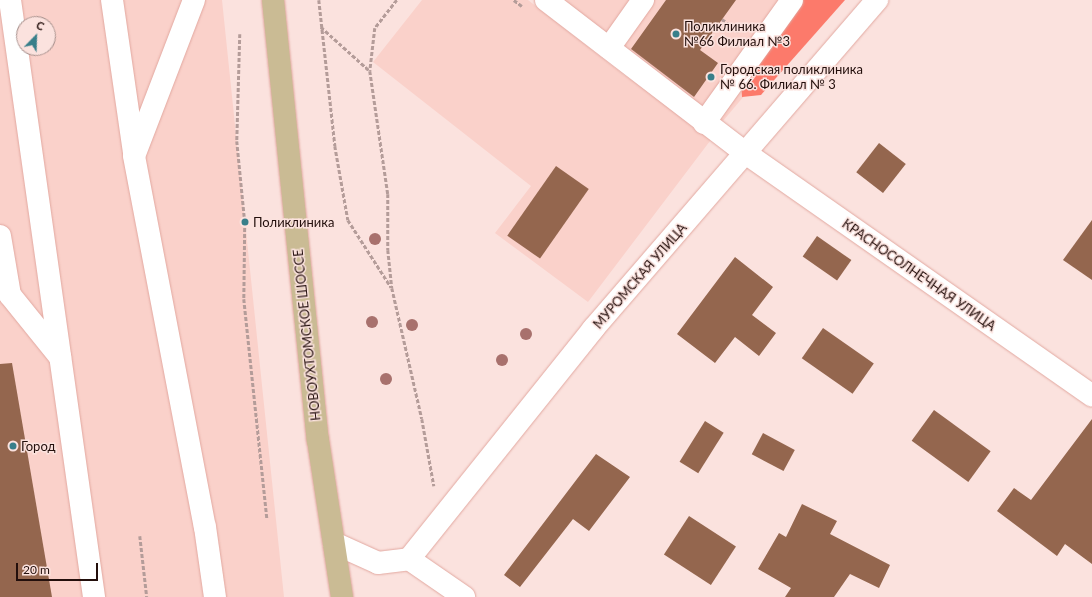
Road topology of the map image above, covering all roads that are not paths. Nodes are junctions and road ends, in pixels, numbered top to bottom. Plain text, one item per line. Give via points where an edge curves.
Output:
1 (4, 0) edge
2 (10, 0) edge
3 (112, 0) edge
4 (194, 0) edge
5 (273, 0) edge
6 (546, 0) edge
7 (643, 0) edge
8 (792, 0) edge
9 (877, 0) edge
10 (0, 6) edge
11 (608, 48) junction
12 (704, 123) junction
13 (747, 154) junction
14 (134, 156) junction
15 (0, 236) edge
16 (60, 357) junction
17 (1092, 396) edge
18 (334, 543) junction
19 (409, 559) junction
20 (94, 597) edge
21 (215, 597) edge
22 (342, 597) edge
23 (464, 597) edge

1 - 10 street
2 - 16 street
3 - 14 street
4 - 14 street
5 - 18 main road, НОВОУХТОМСКОЕ ШОССЕ via 318,440
6 - 11 street, КРАСНОСОЛНЕЧНАЯ УЛИЦА
7 - 11 street
8 - 12 street
9 - 13 street, МУРОМСКАЯ УЛИЦА
11 - 12 street, КРАСНОСОЛНЕЧНАЯ УЛИЦА
12 - 13 street, КРАСНОСОЛНЕЧНАЯ УЛИЦА
13 - 17 street, КРАСНОСОЛНЕЧНАЯ УЛИЦА
13 - 19 street, МУРОМСКАЯ УЛИЦА via 593,329
14 - 21 street via 205,527
15 - 16 street via 10,295
16 - 20 street
18 - 19 street via 378,563
18 - 22 main road, НОВОУХТОМСКОЕ ШОССЕ
19 - 23 street

